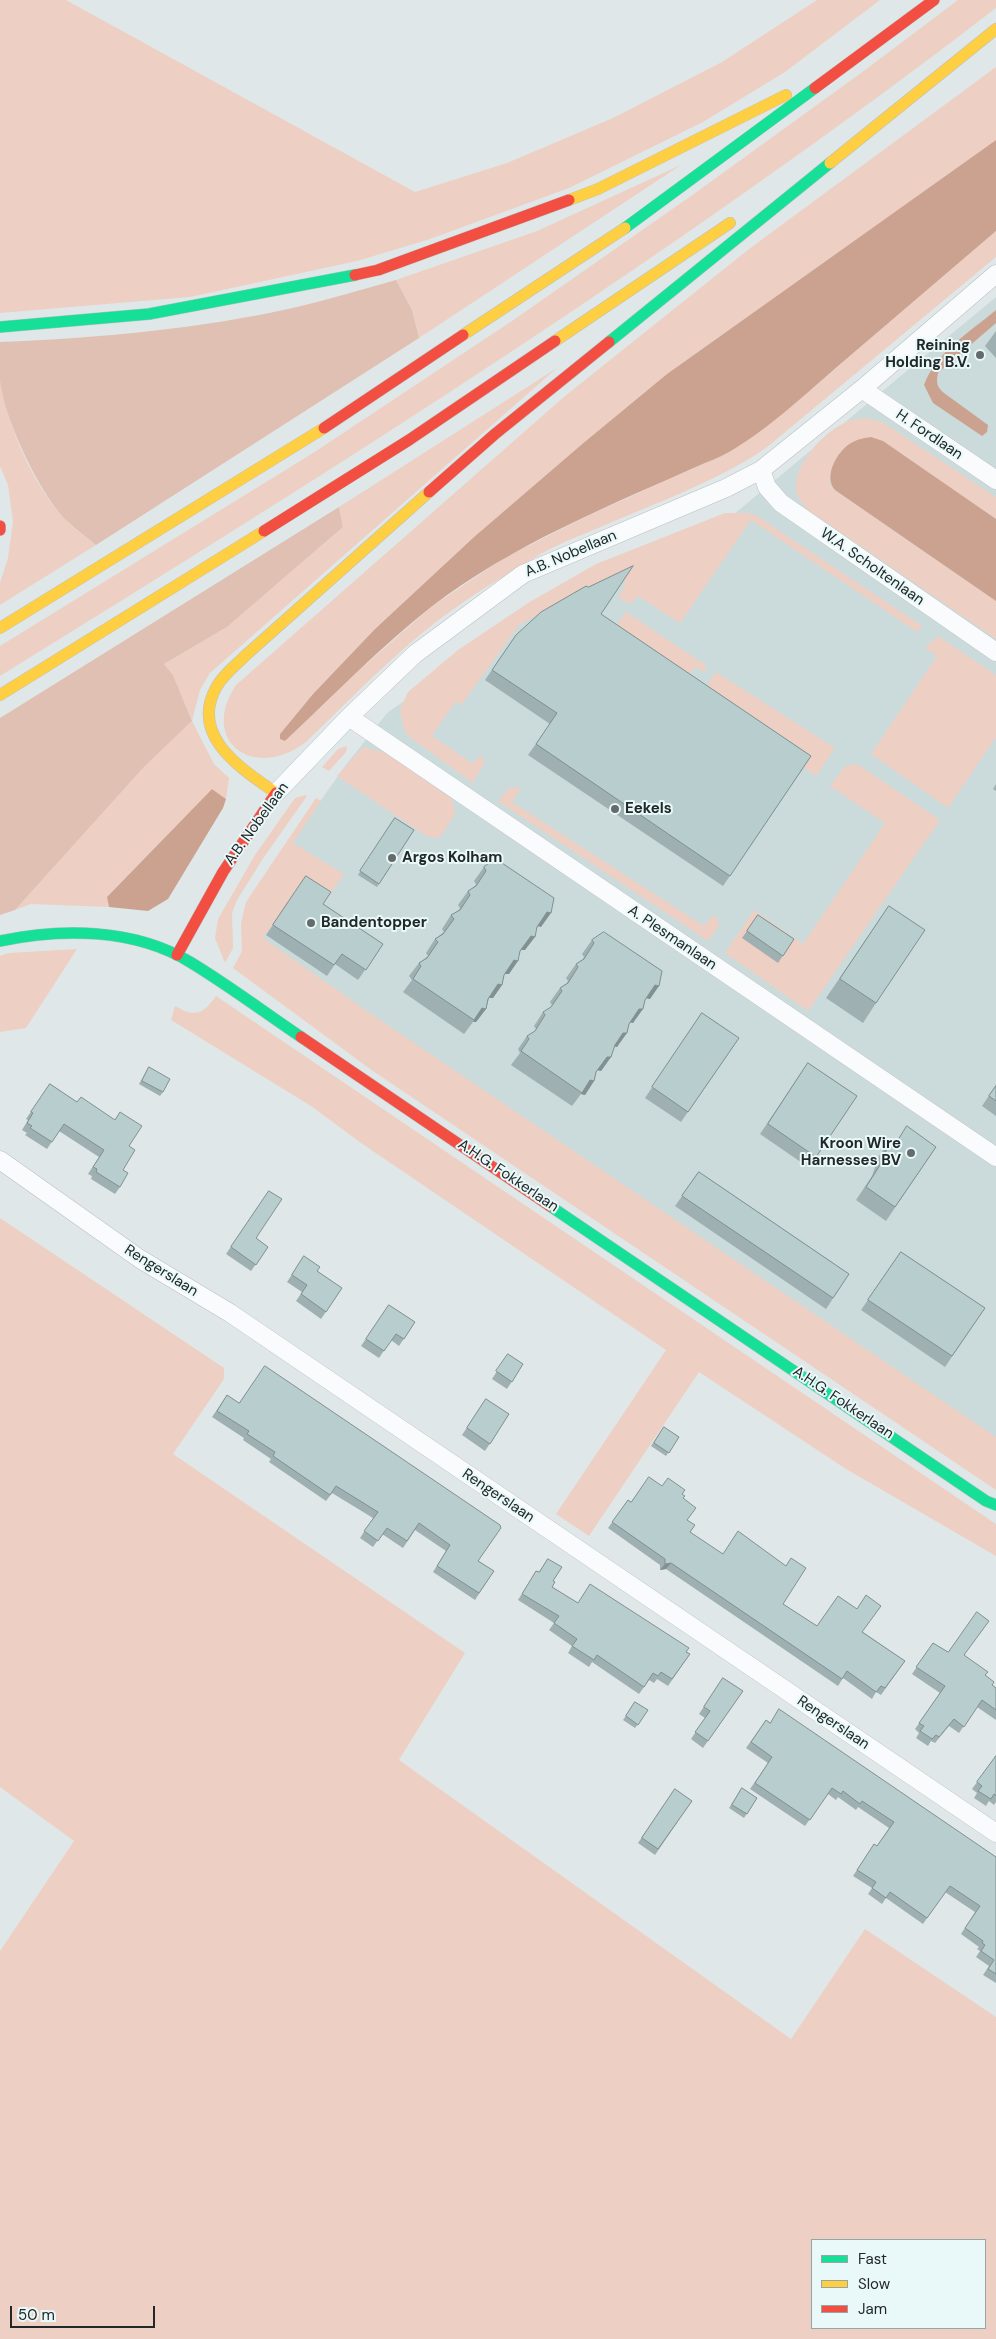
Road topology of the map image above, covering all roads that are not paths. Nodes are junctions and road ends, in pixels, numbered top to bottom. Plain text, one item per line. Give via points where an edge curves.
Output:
1 (934, 0) edge
2 (996, 29) edge
3 (842, 69) junction
4 (882, 119) junction
5 (784, 186) dead end
6 (743, 213) dead end
7 (996, 274) edge
8 (0, 327) edge
9 (862, 389) junction
10 (760, 470) junction
11 (996, 480) edge
12 (0, 526) edge
13 (0, 530) edge
14 (0, 628) edge
15 (996, 652) edge
16 (0, 695) edge
17 (349, 717) junction
18 (276, 793) junction
19 (0, 940) edge
20 (177, 955) junction
21 (996, 1157) edge
22 (0, 1160) edge
23 (991, 1503) edge
24 (996, 1511) edge
25 (996, 1833) edge

1 - 3 main road
2 - 4 main road
3 - 8 main road via 598,189 378,270 148,314
3 - 14 main road via 626,227 326,427
4 - 5 main road
4 - 18 main road via 495,434 246,655 215,689 210,721 218,746
6 - 16 main road via 409,440
7 - 9 street, A.B. Nobellaan
9 - 10 street, A.B. Nobellaan
9 - 11 street, H. Fordlaan
10 - 15 street, W.A. Scholtenlaan via 767,487 781,503
10 - 17 street, A.B. Nobellaan via 726,488 523,574 415,654
12 - 13 main road
17 - 18 street, A.B. Nobellaan
17 - 21 street, A. Plesmanlaan
18 - 20 main road, A.B. Nobellaan via 218,878
19 - 20 main road, A.H.G. Fokkerlaan via 26,934 80,933 143,944
20 - 23 main road, A.H.G. Fokkerlaan via 214,976
22 - 25 street, Rengerslaan via 140,1259 230,1313
23 - 24 main road, A.H.G. Fokkerlaan

